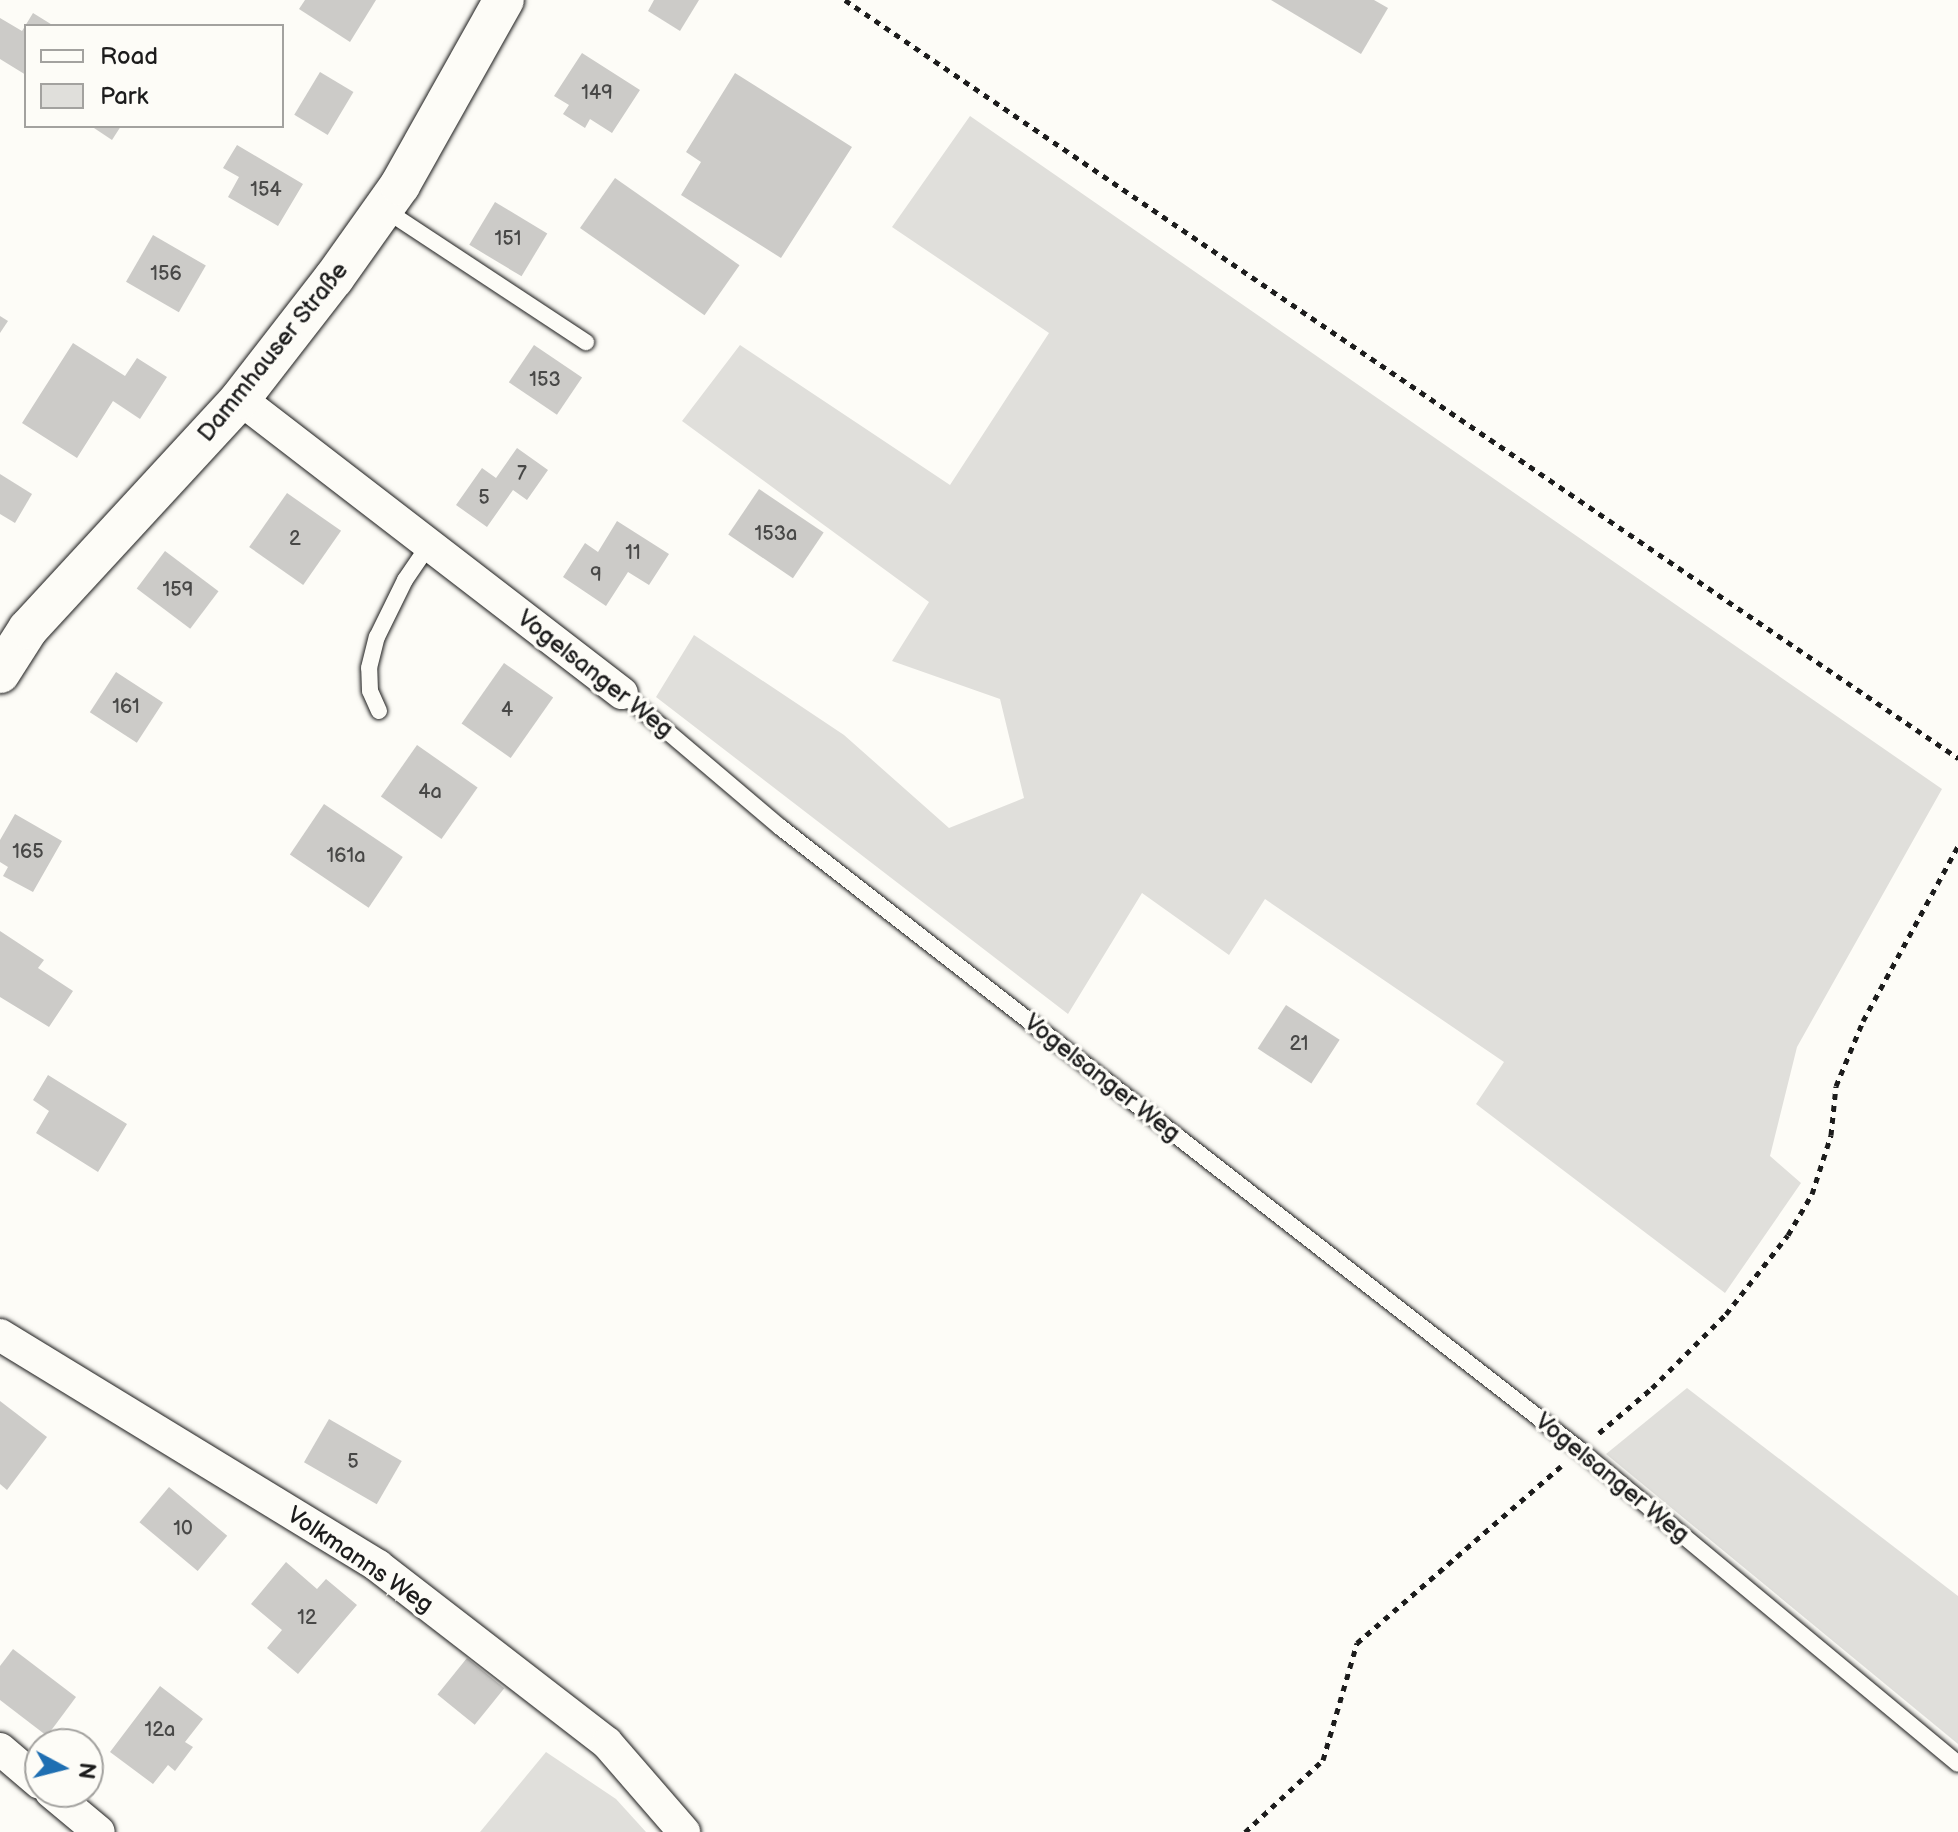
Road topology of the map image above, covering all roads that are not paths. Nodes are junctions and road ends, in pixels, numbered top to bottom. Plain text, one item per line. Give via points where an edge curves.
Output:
1 (504, 0) edge
2 (384, 209) junction
3 (586, 342) dead end
4 (240, 399) junction
5 (429, 545) junction
6 (0, 673) edge
7 (622, 693) joint
8 (379, 711) dead end
9 (0, 1335) edge
10 (0, 1749) edge
11 (1958, 1764) edge
12 (24, 1769) edge
13 (70, 1808) edge
14 (99, 1832) edge
15 (684, 1832) edge

1 - 2 street, Dammhauser Straße
2 - 3 lane
2 - 4 street, Dammhauser Straße
4 - 5 street, Vogelsanger Weg
4 - 6 street, Dammhauser Straße via 28,629
5 - 7 street, Vogelsanger Weg
5 - 8 lane via 377,637 369,668 370,691
7 - 11 lane, Vogelsanger Weg via 780,827 1580,1450
9 - 15 street, Volkmanns Weg via 378,1566 607,1743
10 - 12 street
13 - 14 street

